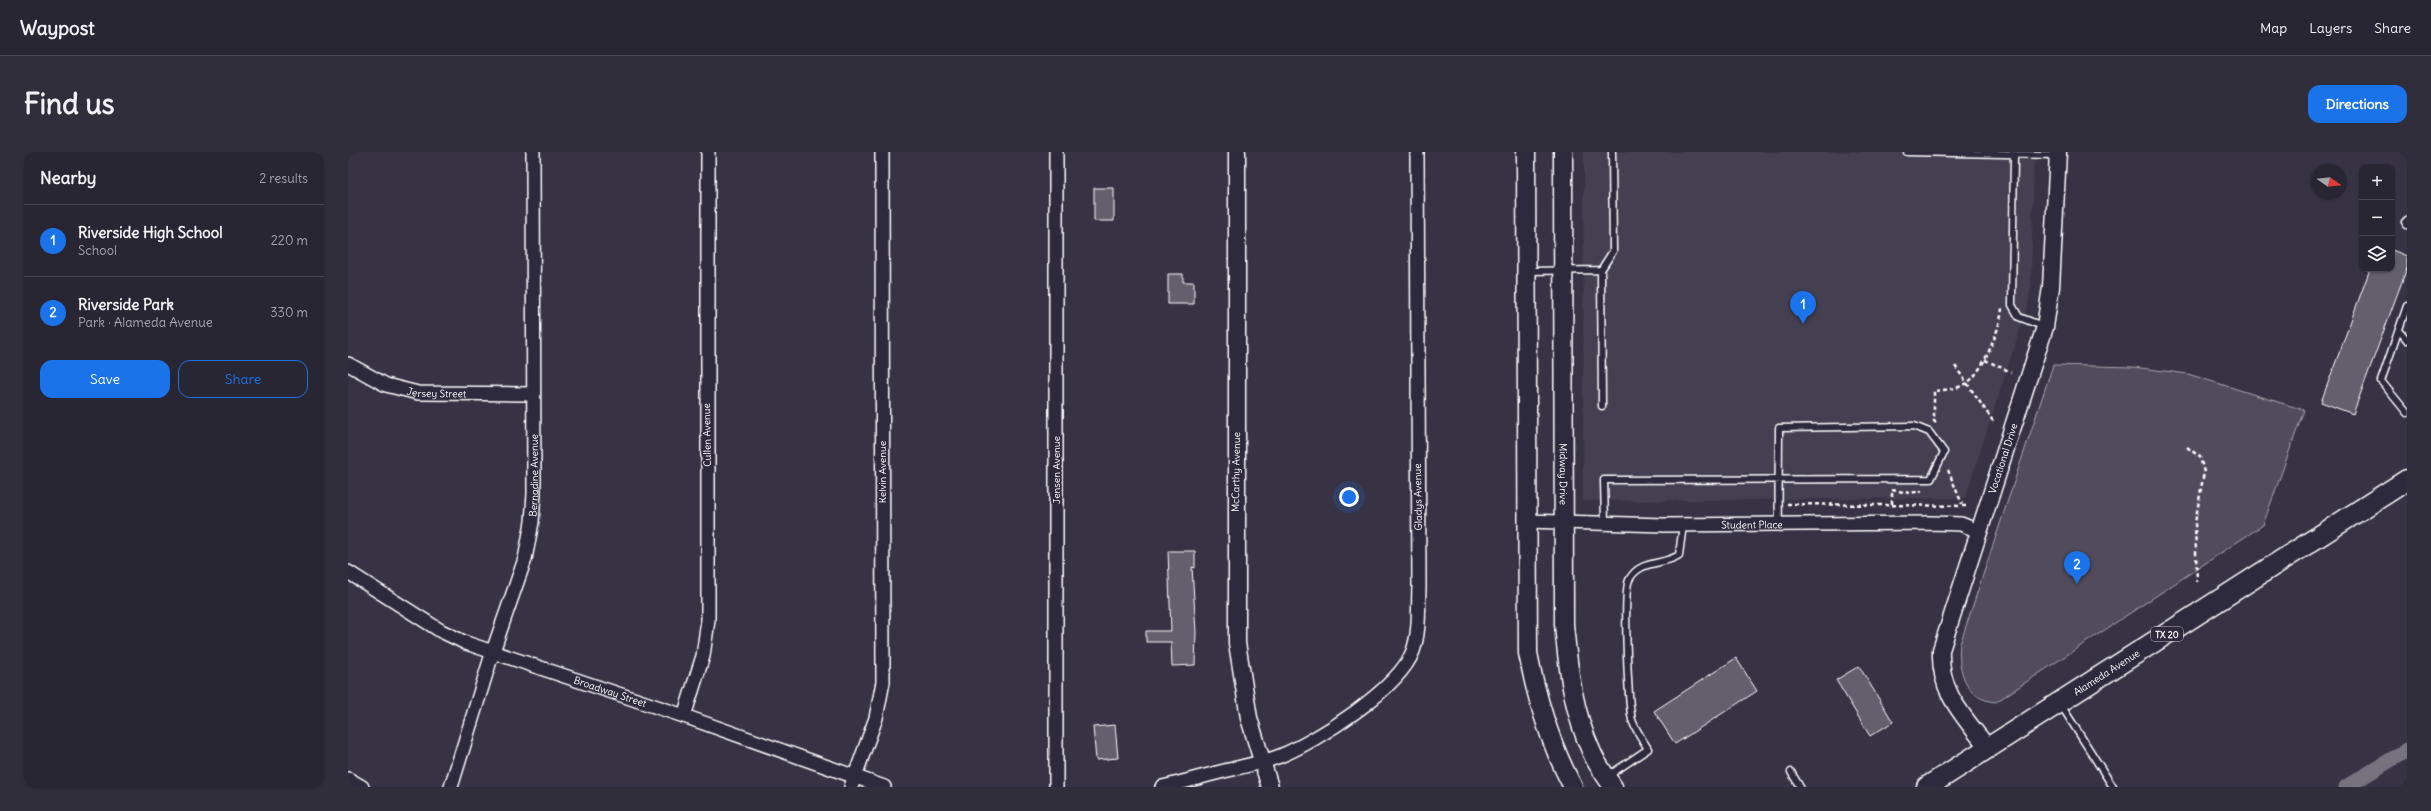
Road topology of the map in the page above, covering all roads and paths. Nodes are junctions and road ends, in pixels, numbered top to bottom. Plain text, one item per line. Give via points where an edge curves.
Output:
1 (533, 152) edge
2 (708, 152) edge
3 (882, 152) edge
4 (1056, 152) edge
5 (1237, 152) edge
6 (1417, 152) edge
7 (1526, 152) edge
8 (1563, 152) edge
9 (1612, 152) edge
10 (1907, 152) edge
11 (1989, 153) edge
12 (2014, 154) junction
13 (2057, 154) edge
14 (2407, 220) edge
15 (2407, 225) edge
16 (1601, 270) junction
17 (1526, 271) junction
18 (1564, 272) junction
19 (2002, 306) dead end
20 (2407, 306) edge
21 (2045, 327) junction
22 (2399, 330) junction
23 (2407, 340) edge
24 (1985, 360) junction
25 (348, 364) edge
26 (1955, 366) dead end
27 (2010, 372) dead end
28 (1967, 383) junction
29 (533, 394) junction
30 (1602, 406) dead end
31 (2407, 413) edge
32 (1993, 421) dead end
33 (1939, 427) dead end
34 (2187, 447) dead end
35 (1949, 464) dead end
36 (1948, 470) junction
37 (1944, 475) dead end
38 (1779, 479) junction
39 (2407, 480) edge
40 (1926, 490) dead end
41 (1778, 504) junction
42 (1892, 504) junction
43 (1962, 504) junction
44 (1968, 506) dead end
45 (1526, 521) junction
46 (1564, 521) junction
47 (1605, 523) junction
48 (1779, 523) junction
49 (1683, 525) junction
50 (1978, 531) junction
51 (348, 572) edge
52 (2197, 582) dead end
53 (493, 651) junction
54 (2059, 702) junction
55 (684, 716) junction
56 (1988, 748) junction
57 (1262, 761) junction
58 (1791, 772) dead end
59 (348, 779) edge
60 (853, 782) edge
61 (1610, 782) edge
62 (362, 787) edge
63 (451, 787) edge
64 (884, 787) edge
65 (1056, 787) edge
66 (1162, 787) edge
67 (1270, 787) edge
68 (1574, 787) edge
69 (1800, 787) edge
70 (1927, 787) edge
71 (2114, 787) edge

1 - 29 street, Bernadine Avenue
2 - 55 street, Cullen Avenue via 708,620 704,656
3 - 60 street, Kelvin Avenue via 883,682 876,718
4 - 65 street, Jensen Avenue
5 - 57 street, McCarthy Avenue via 1237,643 1249,718
6 - 57 street, Gladys Avenue via 1417,638 1406,666 1376,695 1297,748
7 - 17 main road
8 - 18 main road, Midway Drive
9 - 16 lane via 1613,251
10 - 11 lane
11 - 12 lane
12 - 13 lane
12 - 21 lane via 2012,305 2019,317
13 - 21 street, Vocational Drive via 2051,287
14 - 15 lane
16 - 18 lane
16 - 30 lane
17 - 18 lane
17 - 45 main road
18 - 46 main road, Midway Drive
19 - 24 path via 2002,313
20 - 22 lane
21 - 50 street, Vocational Drive
22 - 23 lane
22 - 31 lane via 2381,382
24 - 27 path
24 - 28 path
25 - 29 street, Jersey Street via 386,385 418,393
26 - 28 path
28 - 32 path
28 - 33 path via 1949,390 1934,391 1934,421
29 - 53 street, Bernadine Avenue via 534,494 530,538
34 - 52 path via 2200,457 2204,472 2195,523
35 - 36 path
36 - 37 path
36 - 43 path
38 - 38 lane via 1931,479 1944,452 1929,432 1914,426 1779,428
38 - 41 lane
38 - 47 lane via 1604,480
39 - 54 main road, Alameda Avenue / TX 20
40 - 42 path via 1910,493 1892,490
41 - 42 path
41 - 48 lane
42 - 43 path
43 - 44 path
45 - 46 street, Student Place
45 - 68 main road via 1527,635 1535,691 1546,730
46 - 47 street, Student Place
46 - 61 main road, Midway Drive via 1564,617 1568,672 1587,740
47 - 49 street, Student Place
48 - 49 street, Student Place
48 - 50 street, Student Place via 1962,524
49 - 61 lane via 1679,555 1670,562 1641,567 1629,580 1625,603 1632,720 1648,749
50 - 56 street, Vocational Drive via 1940,650 1940,668 1950,696
51 - 53 street, Broadway Street via 441,631
53 - 55 street, Broadway Street
53 - 63 street, Bernadine Avenue
54 - 56 main road, Alameda Avenue / TX 20
54 - 71 lane via 2094,760
55 - 60 street, Broadway Street
56 - 70 main road, Alameda Avenue / TX 20
57 - 66 street
57 - 67 street, McCarthy Avenue
58 - 69 lane
59 - 62 street
60 - 64 street, Broadway Street

